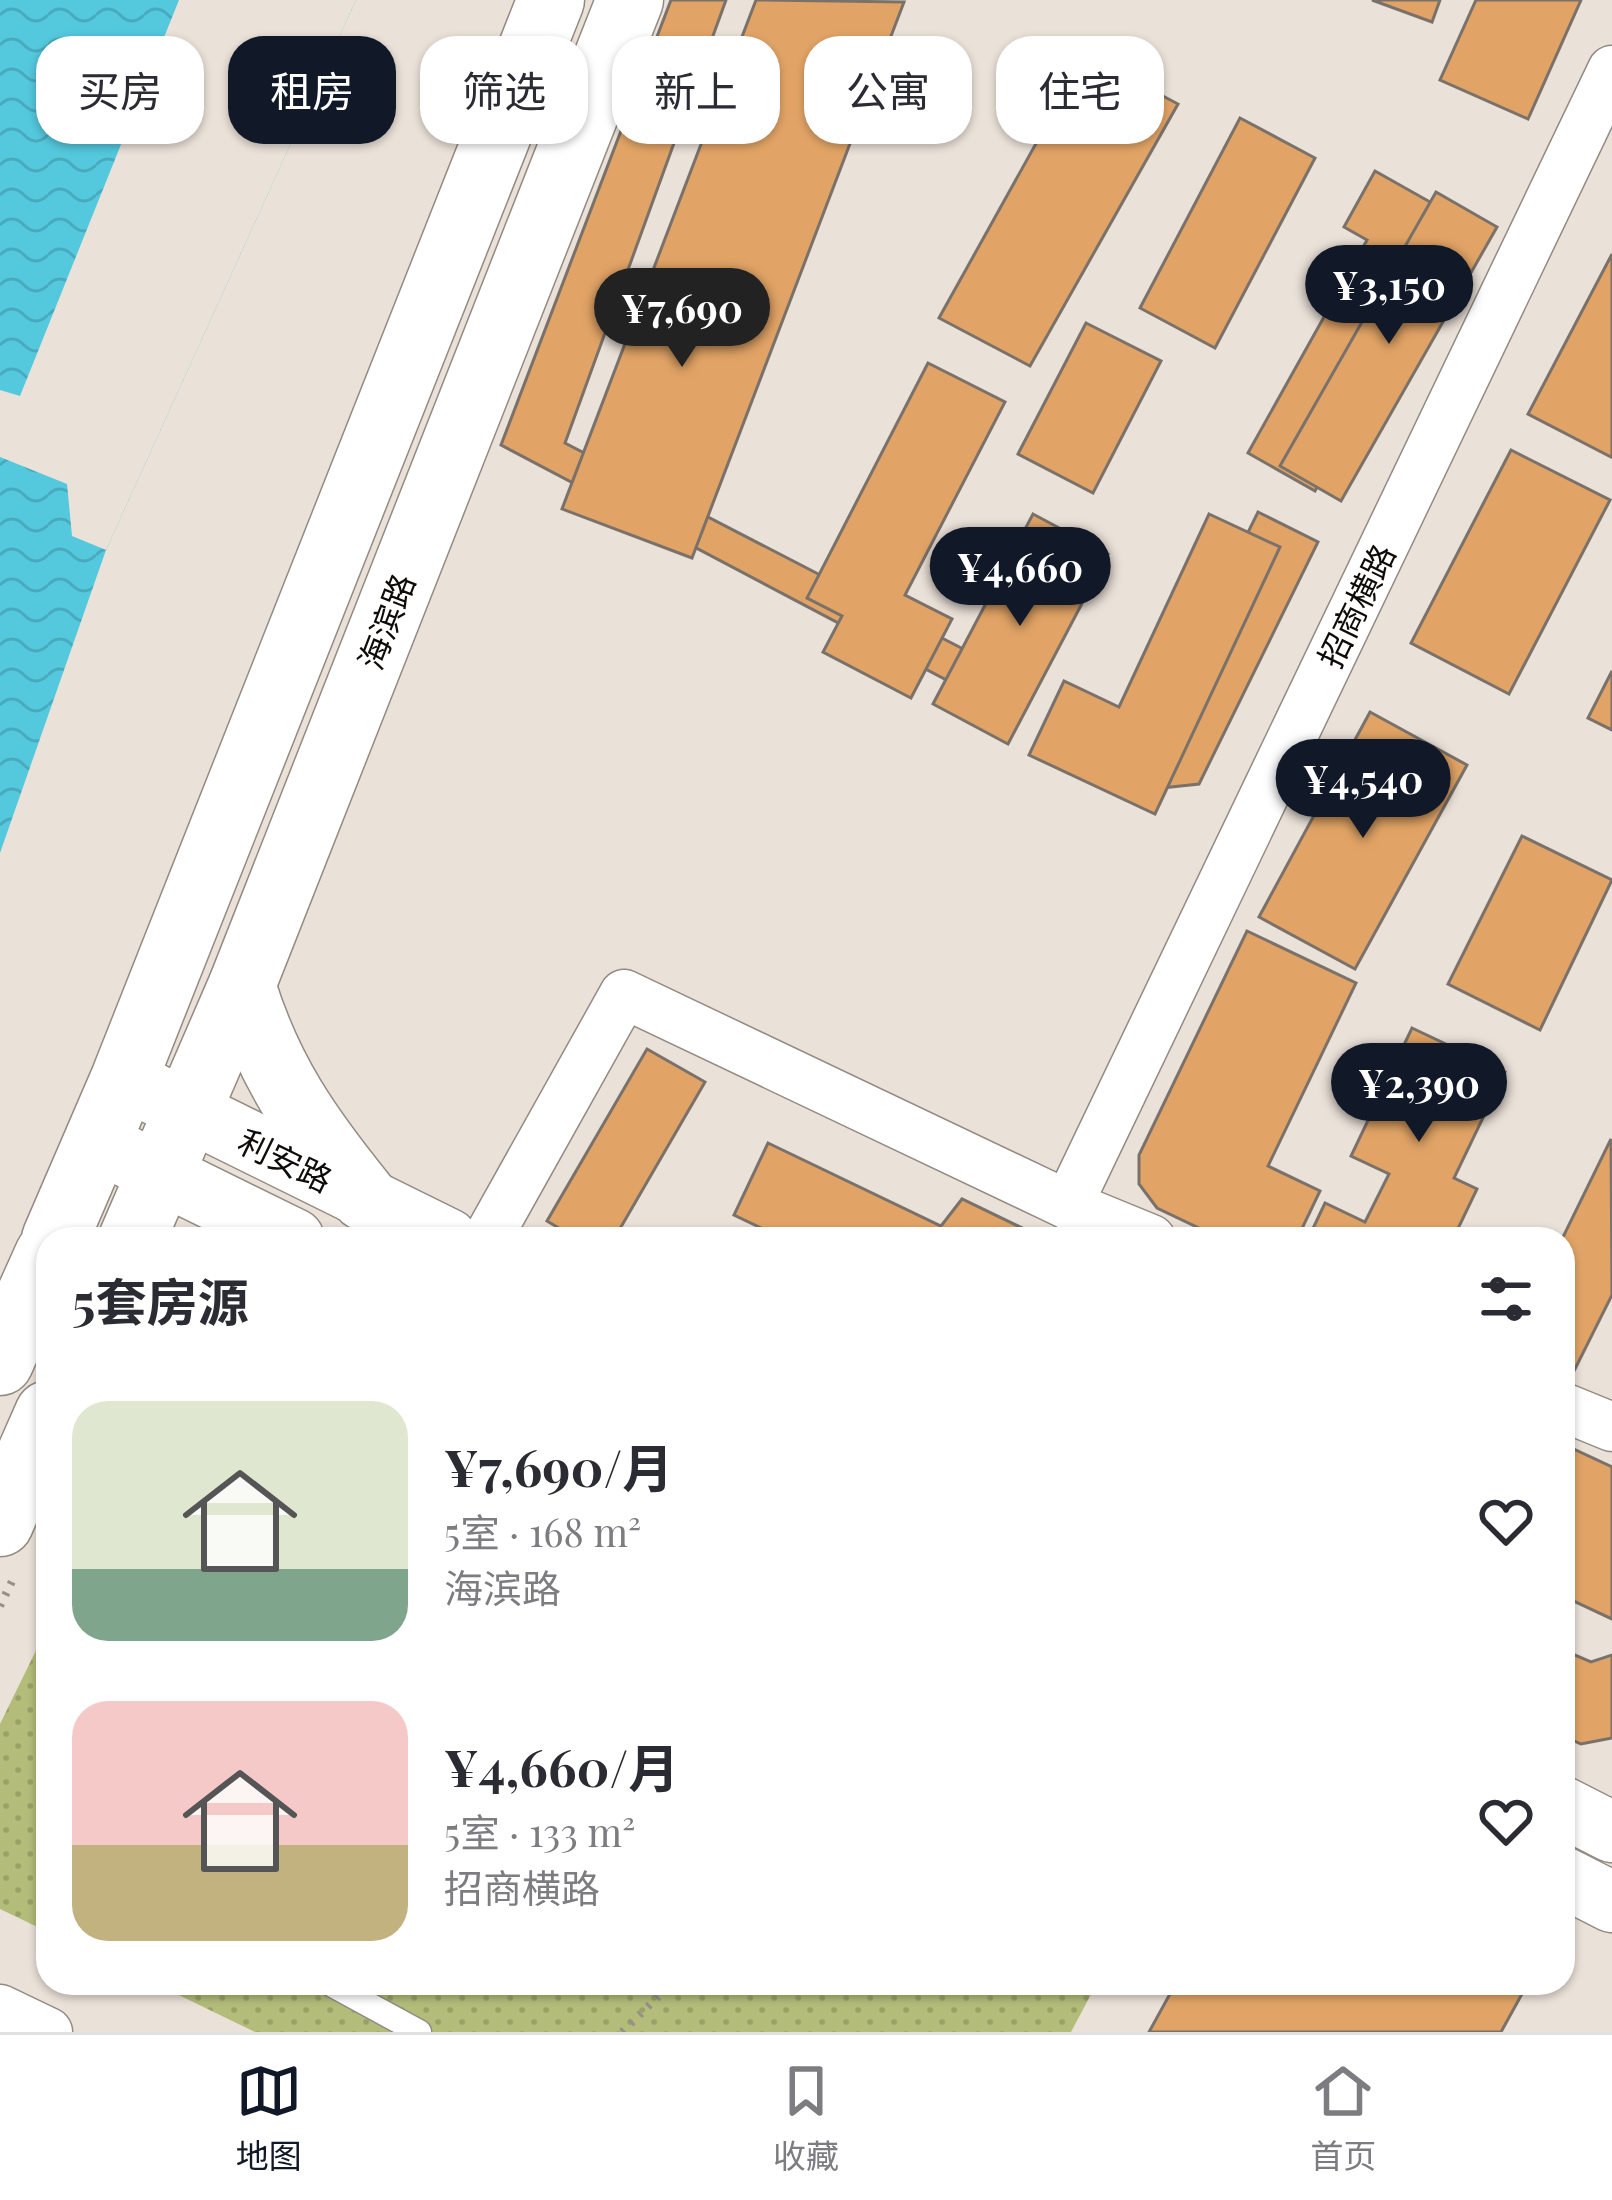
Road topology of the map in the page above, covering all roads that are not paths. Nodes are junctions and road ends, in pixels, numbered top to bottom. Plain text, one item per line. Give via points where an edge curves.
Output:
1 (551, 0) edge
2 (630, 0) edge
3 (1612, 70) edge
4 (242, 985) junction
5 (124, 1079) junction
6 (188, 1111) junction
7 (99, 1143) junction
8 (160, 1172) junction
9 (364, 1197) junction
10 (1067, 1205) junction
11 (60, 1227) edge
12 (136, 1227) edge
13 (270, 1227) edge
14 (424, 1227) edge
15 (494, 1227) edge
16 (1121, 1227) edge
17 (36, 1282) edge
18 (0, 1362) edge
19 (1575, 1413) edge
20 (1612, 1427) edge
21 (36, 1441) edge
22 (0, 1523) edge
23 (1575, 1813) edge
24 (1612, 1832) edge
25 (1575, 1883) edge
26 (1612, 1902) edge
27 (351, 1995) edge
28 (0, 2009) edge
29 (48, 2032) edge
30 (419, 2032) edge

1 - 5 main road
2 - 4 main road, 海滨路
3 - 10 street, 招商横路
4 - 6 main road, 海滨路
4 - 9 main road via 287,1094
5 - 6 street, 利安路
5 - 7 main road
6 - 8 main road, 海滨路
6 - 9 street, 利安路
7 - 8 street, 利安路
7 - 11 main road
8 - 12 main road, 海滨路
8 - 13 street, 利安路
9 - 14 street, 利安路
10 - 15 street via 624,994
10 - 16 street
17 - 18 main road
19 - 20 street
21 - 22 main road
23 - 24 street
25 - 26 street
27 - 30 lane
28 - 29 street

